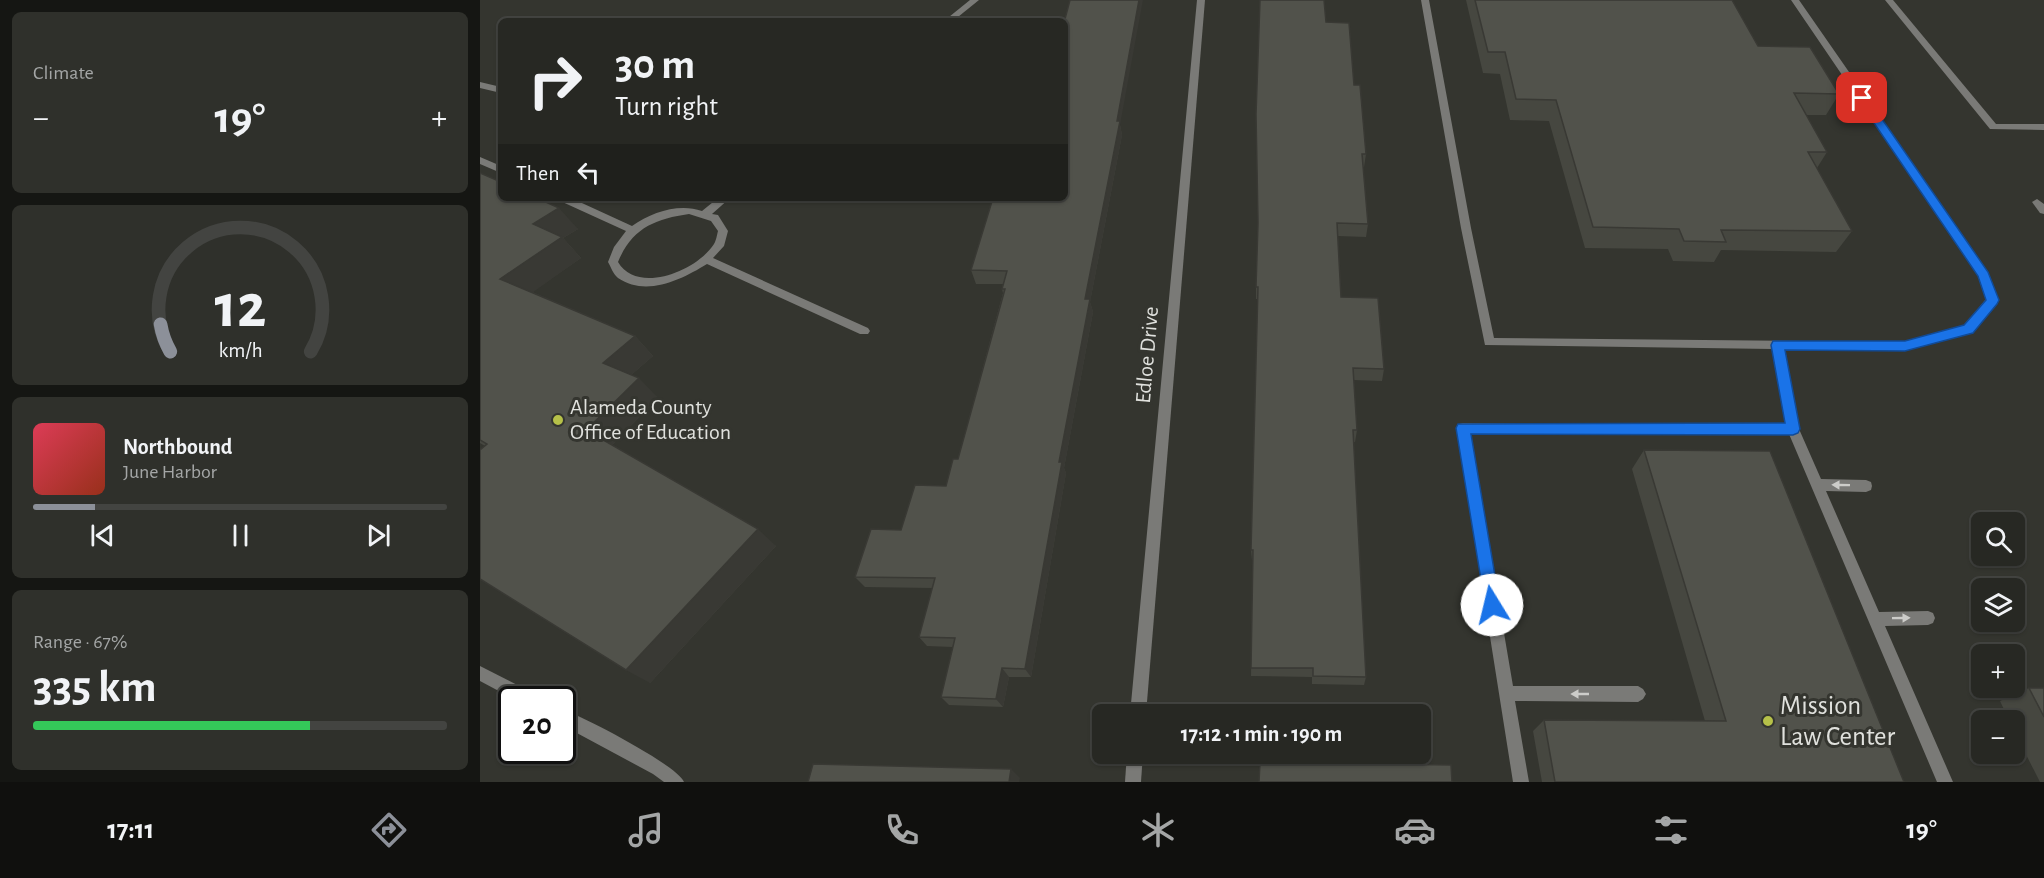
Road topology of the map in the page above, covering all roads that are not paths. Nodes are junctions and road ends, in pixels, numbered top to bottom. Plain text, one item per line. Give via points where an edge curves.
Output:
1 (975, 0) edge
2 (1201, 0) edge
3 (1425, 0) edge
4 (1795, 0) edge
5 (1889, 0) edge
6 (952, 18) edge
7 (480, 85) edge
8 (498, 89) edge
9 (2044, 127) edge
10 (480, 160) edge
11 (498, 169) edge
12 (569, 201) edge
13 (721, 201) edge
14 (706, 213) junction
15 (632, 230) junction
16 (707, 260) junction
17 (864, 331) dead end
18 (1778, 345) junction
19 (1793, 429) junction
20 (1817, 485) junction
21 (1866, 486) dead end
22 (1928, 618) dead end
23 (1875, 619) junction
24 (480, 673) edge
25 (505, 686) edge
26 (1506, 693) junction
27 (1638, 694) dead end
28 (1139, 704) edge
29 (576, 724) edge
30 (1134, 764) edge
31 (676, 782) edge
32 (1132, 782) edge
33 (1521, 782) edge
34 (1945, 782) edge

1 - 6 street
2 - 28 street, Edloe Drive
3 - 18 street via 1489,342
4 - 18 street via 1984,275 1992,300 1968,329 1905,346
5 - 9 street via 1993,127
7 - 8 street
10 - 11 street
12 - 15 street
13 - 14 street
14 - 15 street via 669,213
14 - 16 street via 719,220 723,232 720,246
15 - 16 street via 618,246 613,262 621,274 638,281 661,281 686,273
16 - 17 street
18 - 19 street
19 - 20 street
19 - 26 street via 1463,428
21 -> 20 street
20 - 23 street
23 -> 22 street
23 - 34 street
24 - 25 street
27 -> 26 street
26 - 33 street
29 - 31 street via 659,768
30 - 32 street

